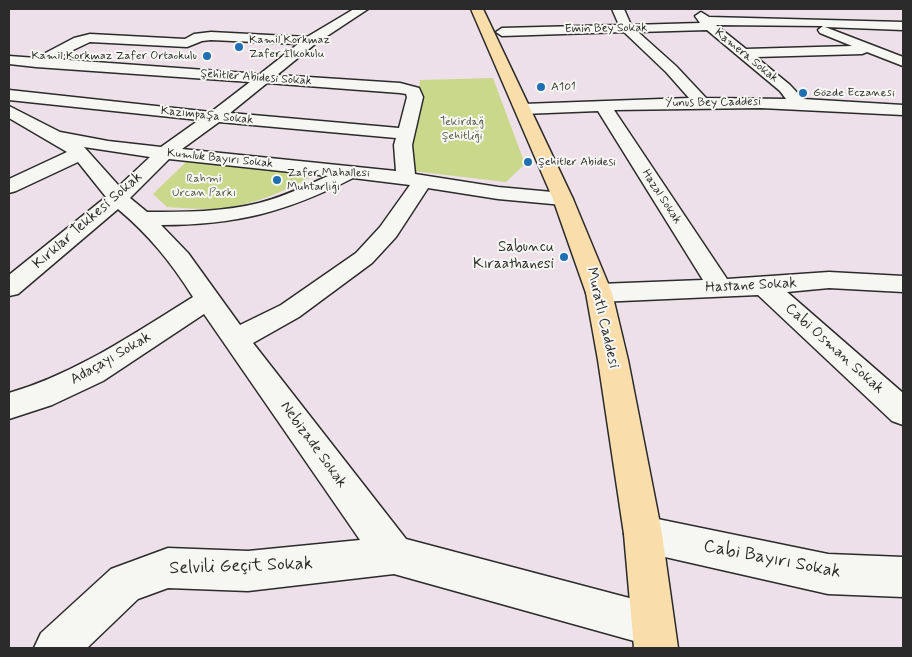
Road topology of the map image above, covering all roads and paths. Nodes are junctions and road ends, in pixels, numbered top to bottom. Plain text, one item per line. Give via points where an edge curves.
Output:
1 (362, 9) edge
2 (477, 9) edge
3 (618, 9) edge
4 (695, 9) edge
5 (770, 9) edge
6 (872, 12) dead end
7 (903, 17) edge
8 (887, 18) junction
9 (803, 22) junction
10 (708, 24) junction
11 (903, 25) edge
12 (627, 28) junction
13 (502, 32) dead end
14 (310, 41) junction
15 (186, 43) junction
16 (874, 50) junction
17 (744, 52) junction
18 (903, 62) edge
19 (36, 63) junction
20 (12, 66) edge
21 (142, 71) junction
22 (262, 79) junction
23 (9, 95) edge
24 (702, 103) junction
25 (798, 103) junction
26 (603, 105) junction
27 (523, 109) junction
28 (903, 110) edge
29 (9, 111) edge
30 (215, 117) junction
31 (55, 136) junction
32 (395, 149) junction
33 (81, 153) junction
34 (165, 153) junction
35 (355, 174) junction
36 (414, 180) junction
37 (9, 187) edge
38 (563, 199) junction
39 (130, 208) junction
40 (903, 284) edge
41 (764, 286) junction
42 (9, 288) edge
43 (720, 288) junction
44 (599, 294) junction
45 (208, 299) junction
46 (235, 340) junction
47 (9, 406) edge
48 (903, 412) edge
49 (643, 534) junction
50 (394, 555) junction
51 (903, 576) edge
52 (654, 637) edge
53 (56, 648) edge

1 - 14 street, Kırklar Tekkesi Sokak
2 - 27 main road, Muratlı Caddesi
3 - 12 street
4 - 10 street, Kamera Sokak
5 - 9 street
6 - 8 street
7 - 8 street
8 - 11 street
9 - 10 street, Emin Bey Sokak
9 - 11 street, Emin Bey Sokak
9 - 16 street
10 - 12 street, Emin Bey Sokak
10 - 17 street, Kamera Sokak
12 - 13 street, Emin Bey Sokak
12 - 24 street
14 - 15 street via 211,36
14 - 22 street, Kırklar Tekkesi Sokak
15 - 19 street via 90,38
15 - 21 street
16 - 17 street
16 - 18 street
17 - 25 street, Kamera Sokak
19 - 20 street, Şehitler Abidesi Sokak
19 - 21 street, Şehitler Abidesi Sokak
21 - 22 street, Şehitler Abidesi Sokak
22 - 30 street, Kırklar Tekkesi Sokak
22 - 32 street, Şehitler Abidesi Sokak via 413,91 415,97
23 - 30 street, Kazımpaşa Sokak
24 - 25 street, Yunus Bey Caddesi
24 - 26 street, Yunus Bey Caddesi
25 - 28 street, Yunus Bey Caddesi
26 - 27 street, Yunus Bey Caddesi
26 - 43 street, Hazal Sokak
27 - 38 main road, Muratlı Caddesi
29 - 31 street
30 - 32 street, Kazımpaşa Sokak
30 - 34 street, Kırklar Tekkesi Sokak
31 - 33 street, Nebizade Sokak
31 - 34 street, Kumluk Bayırı Sokak
32 - 35 street
32 - 36 street, Şehitler Abidesi Sokak
33 - 37 street
33 - 39 street, Nebizade Sokak
34 - 35 street, Kumluk Bayırı Sokak
34 - 39 street, Kırklar Tekkesi Sokak
35 - 36 street, Kumluk Bayırı Sokak
35 - 39 street via 267,207 230,214 181,219
36 - 38 street, Kumluk Bayırı Sokak
36 - 46 street via 388,232 364,258 290,311
38 - 44 main road, Muratlı Caddesi
39 - 42 street, Kırklar Tekkesi Sokak via 62,246
39 - 45 street, Nebizade Sokak via 180,258
40 - 41 street, Hastane Sokak via 829,280
41 - 43 street, Hastane Sokak
41 - 48 street, Cabi Osman Sokak
43 - 44 street, Hastane Sokak
44 - 49 main road, Muratlı Caddesi
45 - 46 street, Nebizade Sokak
45 - 47 street, Adaçayı Sokak via 92,373 41,396
46 - 50 street, Nebizade Sokak
49 - 51 street, Cabi Bayırı Sokak via 828,574
49 - 52 main road, Muratlı Caddesi
50 - 52 street
50 - 53 street, Selvili Geçit Sokak via 248,571 168,568 125,583

